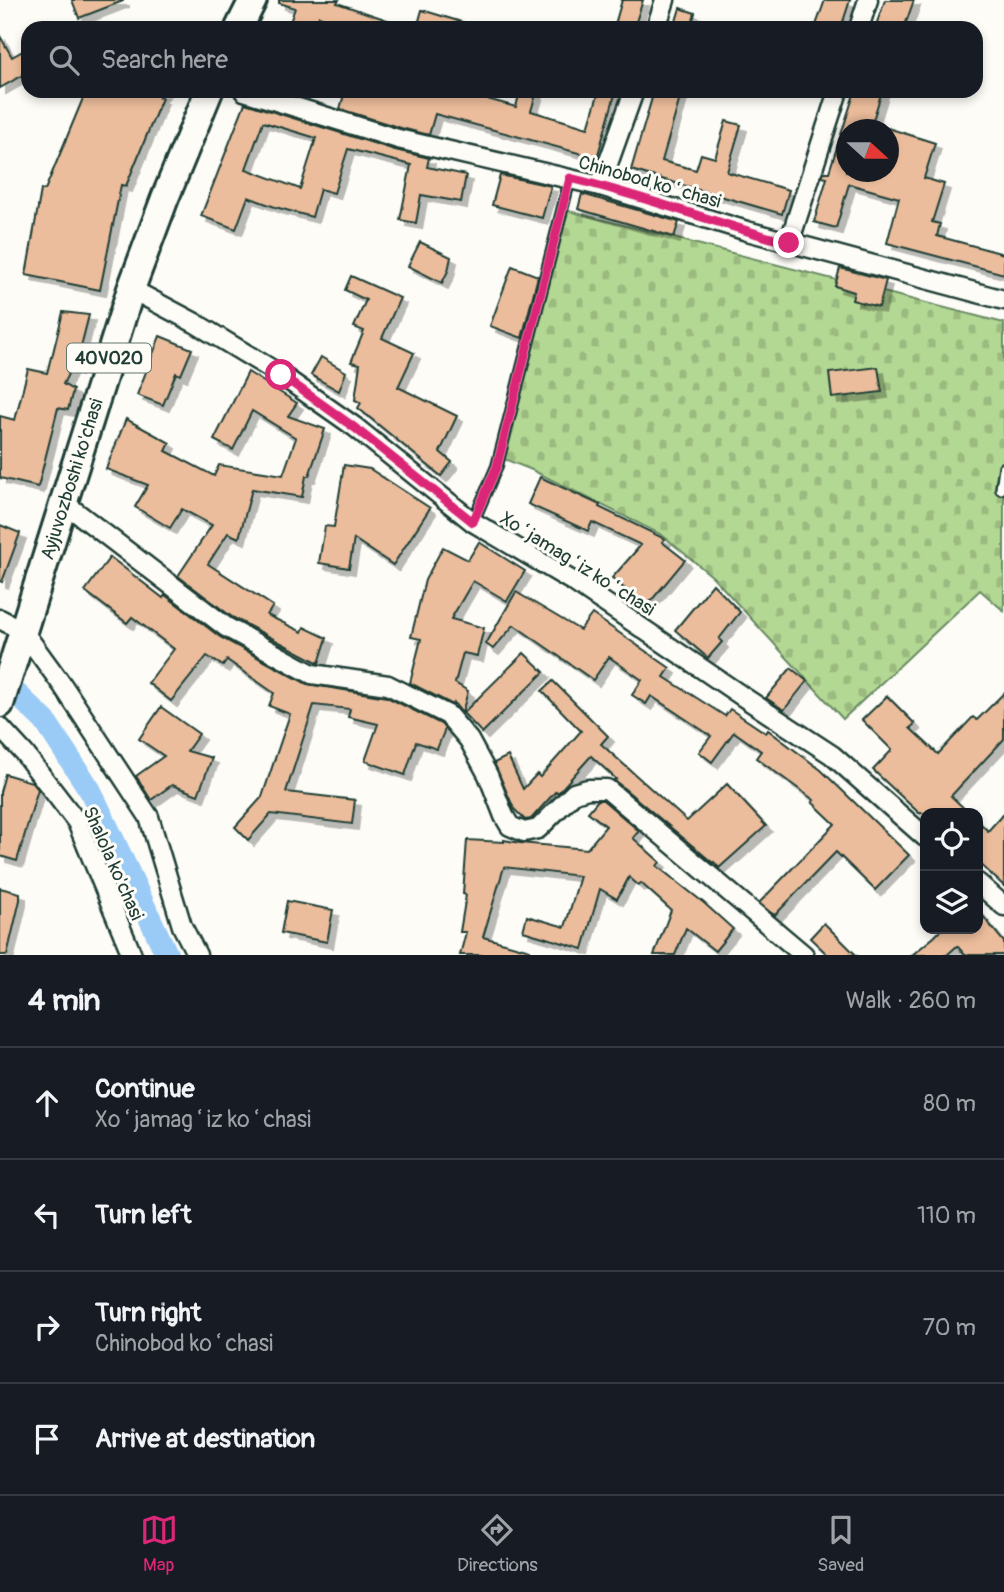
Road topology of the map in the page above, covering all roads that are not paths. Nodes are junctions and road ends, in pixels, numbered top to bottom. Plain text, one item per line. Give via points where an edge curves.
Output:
1 (253, 0) edge
2 (665, 0) edge
3 (868, 0) edge
4 (242, 21) edge
5 (658, 21) edge
6 (861, 21) edge
7 (206, 98) edge
8 (266, 98) edge
9 (631, 98) edge
10 (836, 98) edge
11 (570, 178) junction
12 (600, 186) junction
13 (789, 243) junction
14 (131, 289) junction
15 (1004, 300) edge
16 (1004, 468) edge
17 (1001, 489) dead end
18 (63, 502) junction
19 (473, 522) junction
20 (11, 625) edge
21 (0, 704) edge
22 (0, 727) edge
23 (920, 833) edge
24 (983, 887) edge
25 (1004, 906) edge
26 (132, 955) edge
27 (197, 955) edge
28 (804, 955) edge

1 - 4 main road
2 - 5 street
3 - 6 street
7 - 14 main road, Ayjuvozboshi ko'chasi / 40V020
8 - 11 street, Chinobod koʻchasi via 398,139
9 - 12 street
10 - 13 street
11 - 12 street, Chinobod koʻchasi
11 - 19 lane via 497,466
12 - 13 street, Chinobod koʻchasi
13 - 15 street, Chinobod koʻchasi
14 - 18 main road, Ayjuvozboshi ko'chasi / 40V020
14 - 19 street, Xoʻjamagʻiz koʻchasi via 281,375
16 - 17 lane
18 - 20 main road, Ayjuvozboshi ko'chasi / 40V020
18 - 28 street via 226,627 312,674 388,685 448,715 470,740 510,826 524,832 538,829 574,793 607,789
19 - 23 street, Xoʻjamagʻiz koʻchasi via 574,582 832,755
20 - 21 main road, 40V020
20 - 27 street via 63,686 149,817 182,926
22 - 26 street, Shalola ko'chasi via 77,822
24 - 25 street

